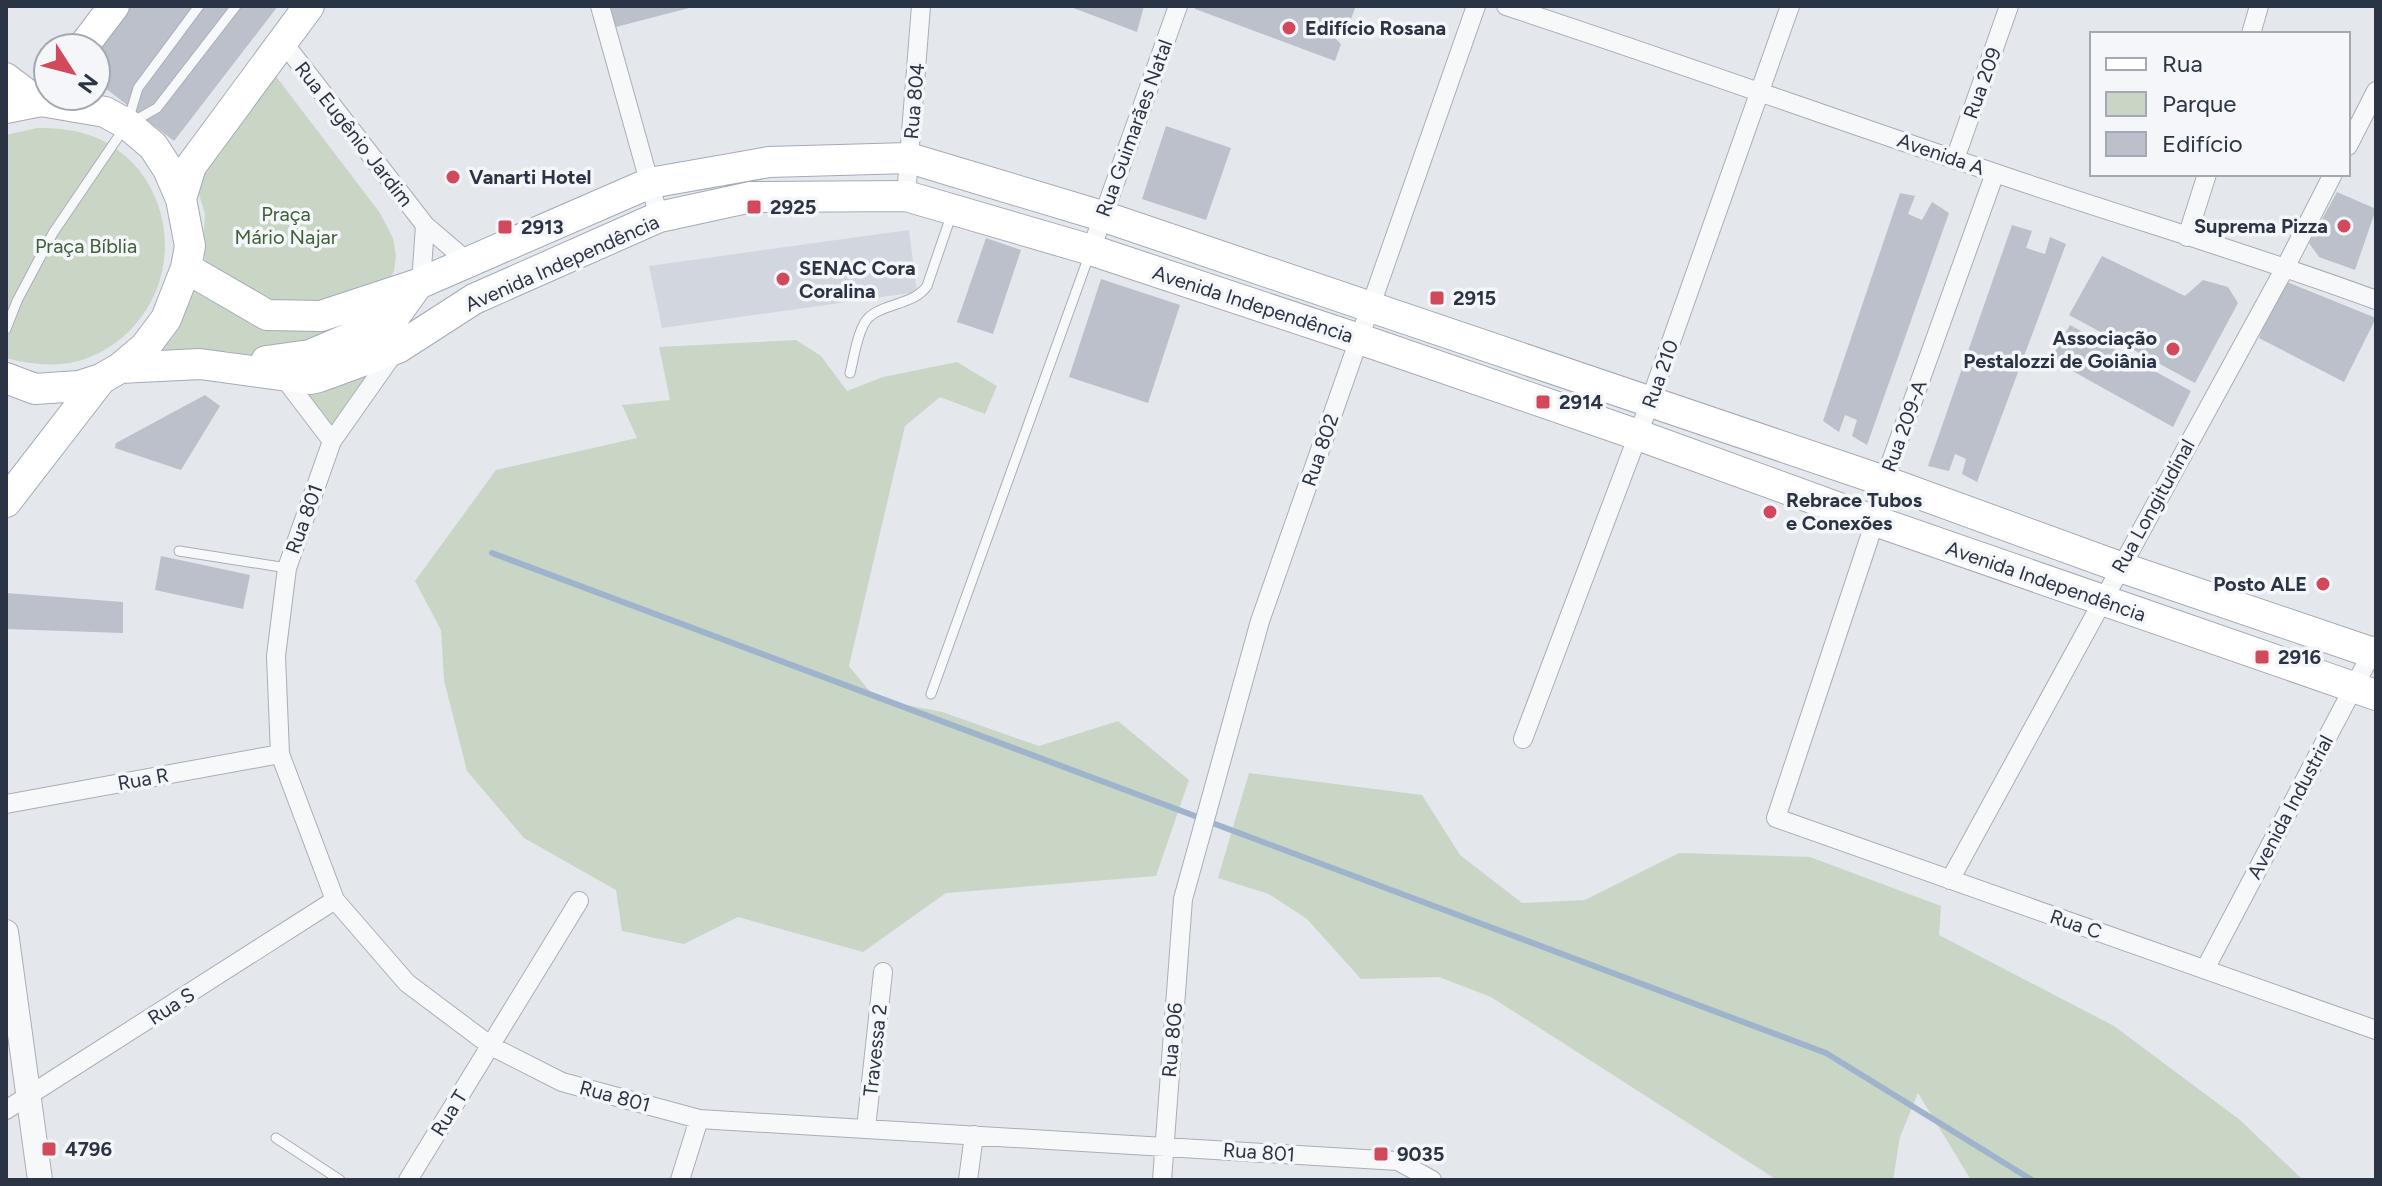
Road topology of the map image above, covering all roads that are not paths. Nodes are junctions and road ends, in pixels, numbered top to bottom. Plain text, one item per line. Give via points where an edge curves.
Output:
1 (114, 6) edge
2 (199, 6) edge
3 (236, 6) edge
4 (309, 6) edge
5 (600, 6) edge
6 (921, 6) edge
7 (1178, 6) edge
8 (1476, 6) edge
9 (1506, 6) edge
10 (1790, 6) edge
11 (2009, 6) edge
12 (2259, 6) edge
13 (1559, 14) edge
14 (94, 32) edge
15 (2252, 32) edge
16 (283, 42) junction
17 (6, 76) edge
18 (32, 91) edge
19 (1761, 91) junction
20 (2376, 91) edge
21 (32, 101) edge
22 (6, 108) edge
23 (105, 112) edge
24 (127, 124) junction
25 (2350, 142) edge
26 (909, 158) junction
27 (1955, 159) junction
28 (1995, 173) junction
29 (2206, 176) edge
30 (2332, 176) edge
31 (650, 183) junction
32 (906, 196) junction
33 (181, 199) junction
34 (953, 209) junction
35 (1102, 216) junction
36 (659, 217) junction
37 (425, 225) junction
38 (2187, 237) junction
39 (1091, 250) junction
40 (467, 261) junction
41 (2286, 266) junction
42 (186, 268) junction
43 (418, 284) junction
44 (2376, 300) edge
45 (1370, 308) junction
46 (6, 329) edge
47 (1359, 339) junction
48 (398, 348) junction
49 (200, 364) junction
50 (850, 373) dead end
51 (111, 374) junction
52 (281, 374) junction
53 (6, 378) edge
54 (1649, 402) junction
55 (1638, 435) junction
56 (332, 441) junction
57 (1884, 481) junction
58 (6, 502) edge
59 (1875, 521) junction
60 (179, 551) dead end
61 (2120, 567) junction
62 (287, 568) junction
63 (2102, 600) junction
64 (2375, 651) edge
65 (2364, 692) edge
66 (931, 694) dead end
67 (1523, 739) dead end
68 (280, 754) junction
69 (6, 804) edge
70 (1776, 818) joint
71 (1950, 880) junction
72 (1183, 899) joint
73 (335, 900) junction
74 (579, 901) dead end
75 (6, 932) edge
76 (2205, 969) junction
77 (883, 972) dead end
78 (2376, 1030) edge
79 (491, 1046) junction
80 (28, 1098) junction
81 (6, 1110) edge
82 (699, 1119) junction
83 (866, 1128) junction
84 (974, 1135) junction
85 (276, 1138) dead end
86 (1164, 1146) junction
87 (1428, 1179) edge
88 (40, 1180) edge
89 (340, 1180) edge
90 (408, 1180) edge
91 (680, 1180) edge
92 (968, 1180) edge
93 (1162, 1180) edge

1 - 14 main road
2 - 24 lane via 138,88
3 - 24 lane via 157,108
4 - 16 main road
5 - 31 street
6 - 26 street, Rua 804
7 - 35 street, Rua Guimarães Natal
8 - 45 street, Rua 802
9 - 13 street, Avenida A
10 - 19 street, Rua 210
11 - 27 street, Rua 209
12 - 15 street
13 - 19 street, Avenida A
16 - 33 main road via 191,166
16 - 37 street, Rua Eugênio Jardim
17 - 18 main road
19 - 27 street, Avenida A
19 - 54 street, Rua 210
20 - 25 street
21 - 22 main road
23 - 24 main road
24 - 33 main road via 153,146
24 - 46 lane via 53,233
26 - 31 main road, Avenida Independência via 769,162
26 - 32 street, Rua 804
26 - 35 main road, Avenida Independência
27 - 28 street, Avenida A
28 - 38 street, Avenida A
28 - 57 street, Rua 209-A
29 - 38 street
30 - 41 street, Rua Longitudinal
31 - 36 street
31 - 40 main road, Avenida Independência
32 - 34 main road, Avenida Independência
32 - 36 main road, Avenida Independência via 751,197
33 - 42 main road via 190,246
34 - 39 main road, Avenida Independência
34 - 50 lane via 927,286 921,295 873,314 864,323
35 - 39 street, Rua Guimarães Natal
35 - 45 main road, Avenida Independência
36 - 48 main road, Avenida Independência via 474,299
37 - 40 street, Rua Eugênio Jardim
37 - 43 street, Rua Eugênio Jardim
38 - 41 street, Avenida A
39 - 47 main road, Avenida Independência
39 - 66 lane
40 - 43 main road, Avenida Independência
41 - 44 street, Avenida A
41 - 61 street, Rua Longitudinal
42 - 43 main road, Avenida Independência via 267,315 321,316
42 - 51 main road via 166,319 145,347
43 - 49 main road via 392,320 310,355
45 - 47 street, Rua 802
45 - 54 main road, Avenida Independência
47 - 55 main road, Avenida Independência
47 - 72 street, Rua 802 via 1260,621
48 - 52 main road, Avenida Independência via 310,379
48 - 56 street, Rua 801
49 - 51 main road, Avenida Independência
49 - 52 main road, Avenida Independência
51 - 53 main road, Avenida Independência via 79,386 35,389
51 - 58 main road
52 - 56 street
54 - 55 street, Rua 210
54 - 57 main road, Avenida Independência
55 - 59 main road, Avenida Independência
55 - 67 street, Rua 210
56 - 62 street, Rua 801
57 - 59 street, Rua 209-A
57 - 61 main road, Avenida Independência
59 - 63 main road, Avenida Independência
59 - 70 street, Rua 209-A
60 - 62 lane
61 - 63 street, Rua Longitudinal
61 - 64 main road, Avenida Independência
62 - 68 street, Rua 801 via 276,656
63 - 65 main road, Avenida Independência
63 - 71 street, Rua Longitudinal
64 - 65 street, Avenida Industrial
65 - 76 street, Avenida Industrial
68 - 69 street, Rua R
68 - 73 street, Rua 801
70 - 71 street, Rua C
71 - 76 street, Rua C
72 - 86 street, Rua 806
73 - 79 street, Rua 801 via 407,983
73 - 80 street, Rua S
74 - 79 street, Rua T
75 - 80 street
76 - 78 street, Rua C
77 - 83 street, Travessa 2
79 - 82 street, Rua 801 via 562,1082
79 - 90 street, Rua T
80 - 81 street, Rua S
80 - 88 street
82 - 83 street, Rua 801
82 - 91 street
83 - 84 street, Rua 801
84 - 86 street, Rua 801
84 - 92 street
85 - 89 lane
86 - 87 street, Rua 801 via 1398,1161
86 - 93 street, Rua 806

